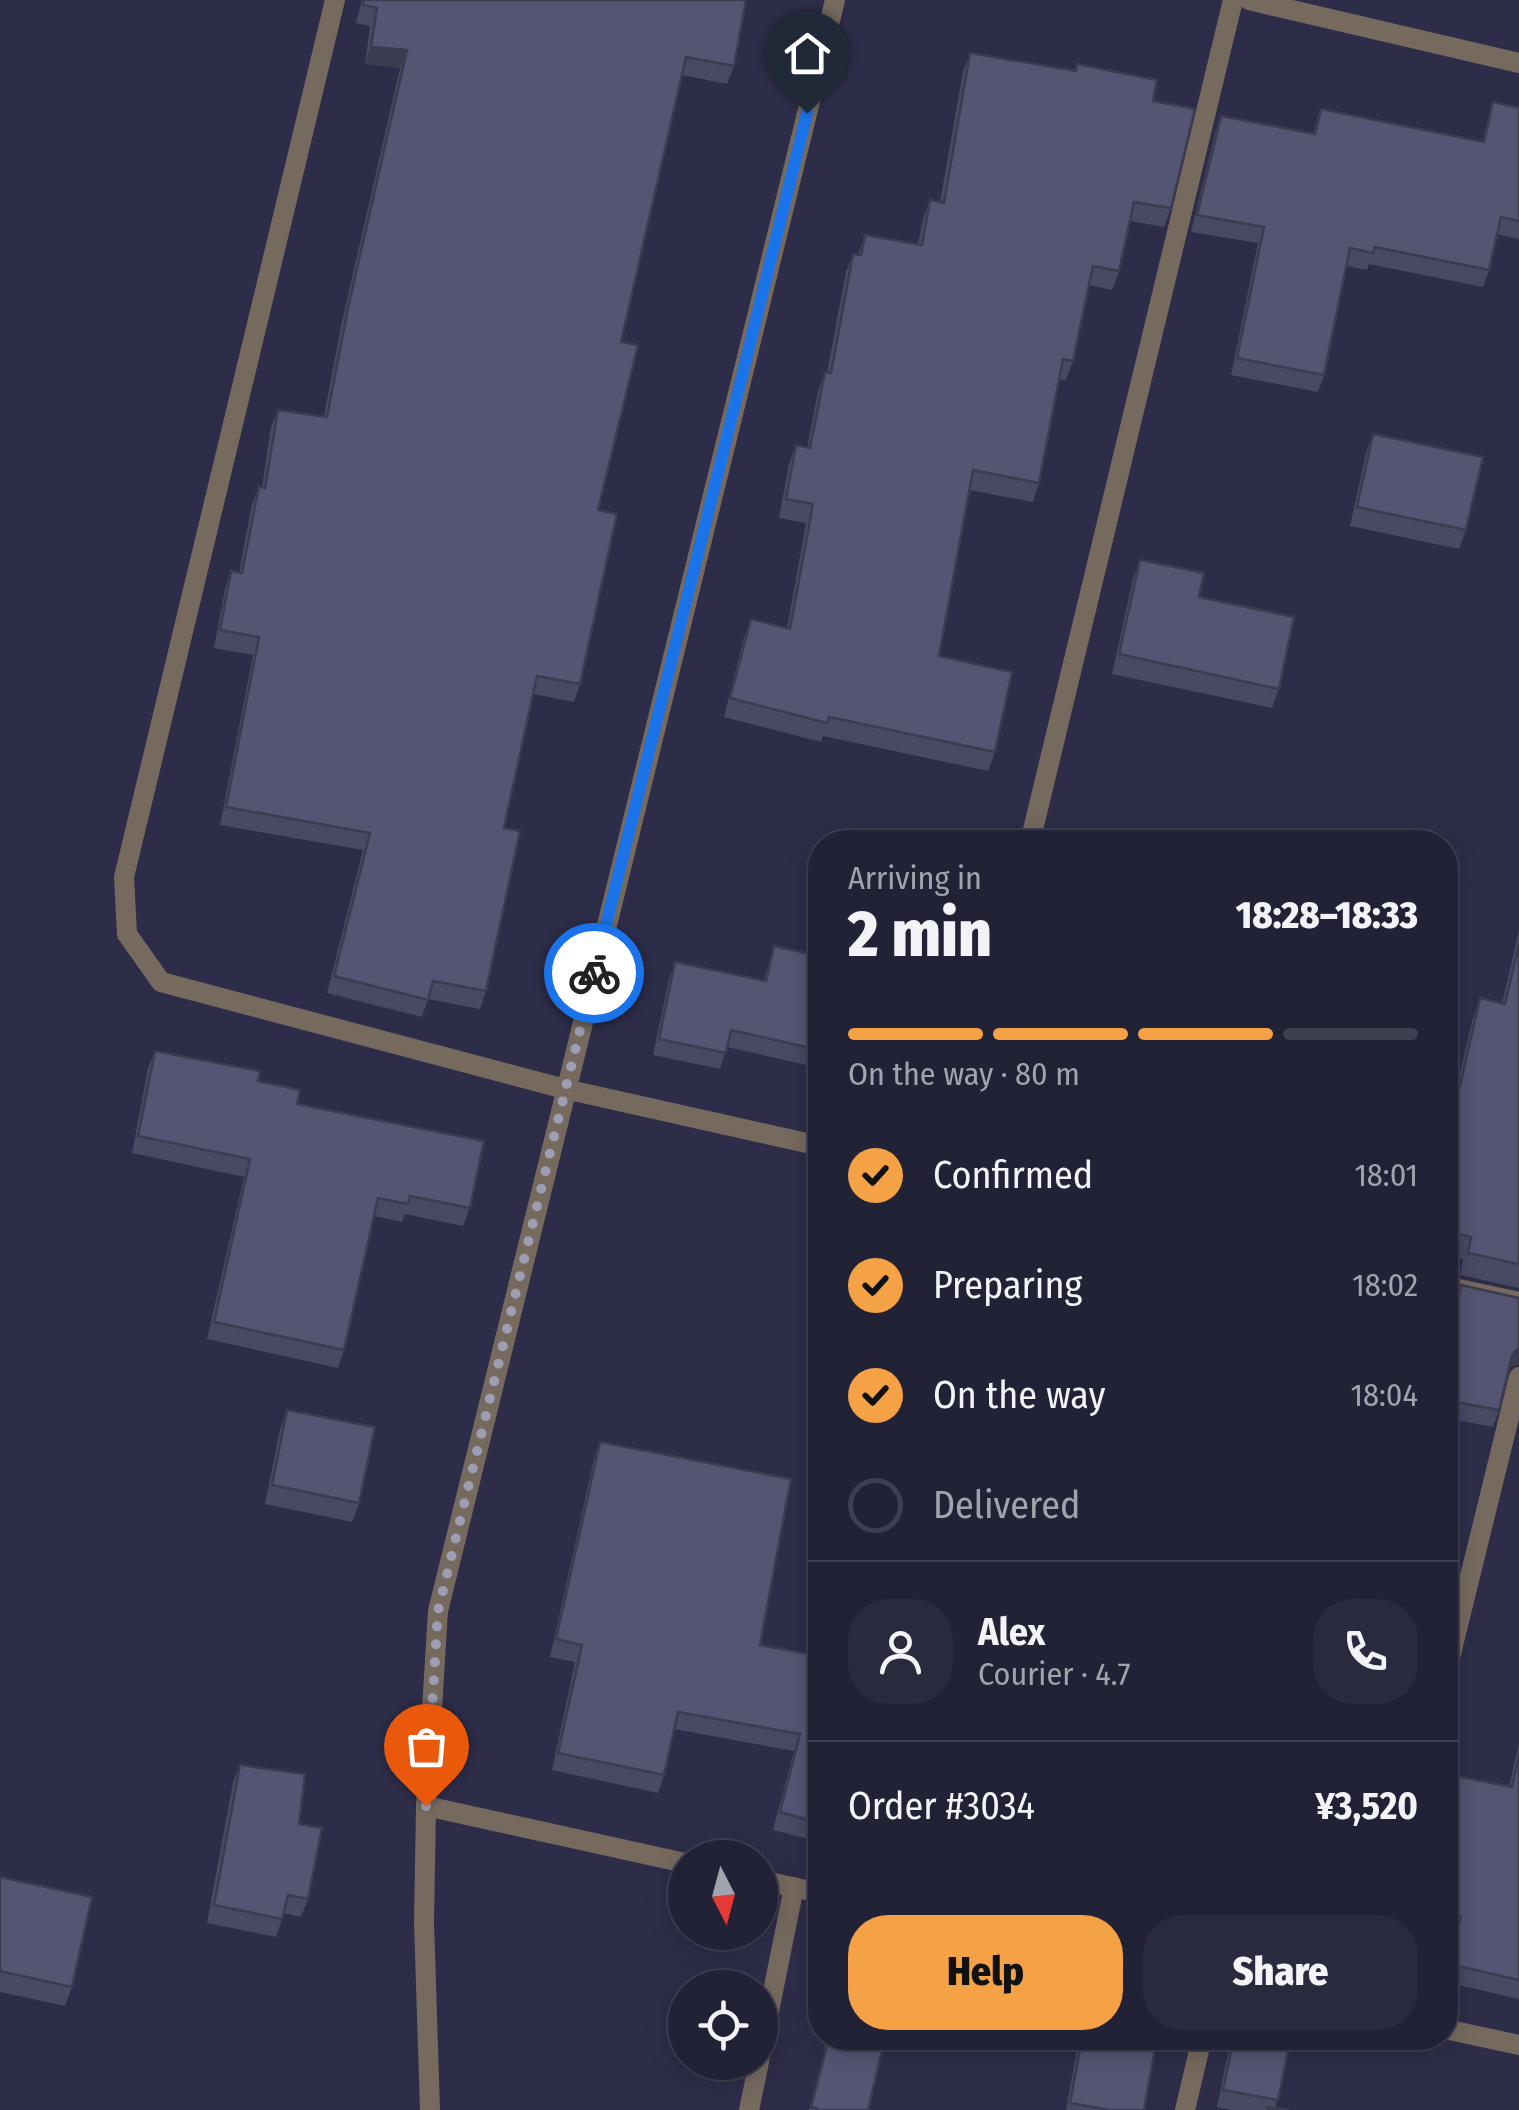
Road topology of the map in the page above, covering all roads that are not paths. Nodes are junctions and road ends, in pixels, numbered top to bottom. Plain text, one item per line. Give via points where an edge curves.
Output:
1 (335, 0) edge
2 (834, 0) edge
3 (1233, 0) edge
4 (1249, 0) edge
5 (1519, 63) edge
6 (1033, 830) edge
7 (565, 1089) junction
8 (808, 1143) edge
9 (1458, 1289) edge
10 (1519, 1302) edge
11 (1519, 1377) edge
12 (1458, 1625) edge
13 (426, 1806) junction
14 (668, 1859) edge
15 (778, 1884) edge
16 (794, 1887) junction
17 (808, 1890) edge
18 (777, 1970) edge
19 (1458, 2031) edge
20 (1519, 2044) edge
21 (1199, 2050) edge
22 (755, 2080) edge
23 (430, 2110) edge
24 (749, 2110) edge
25 (1185, 2110) edge

1 - 7 street via 124,877 127,934 161,982
2 - 7 street
3 - 6 street
4 - 5 street
7 - 8 street
7 - 13 street via 438,1611
9 - 10 street
11 - 12 street
13 - 14 street
13 - 23 street
15 - 16 street
16 - 17 street
16 - 18 street
19 - 20 street
21 - 25 street
22 - 24 street

